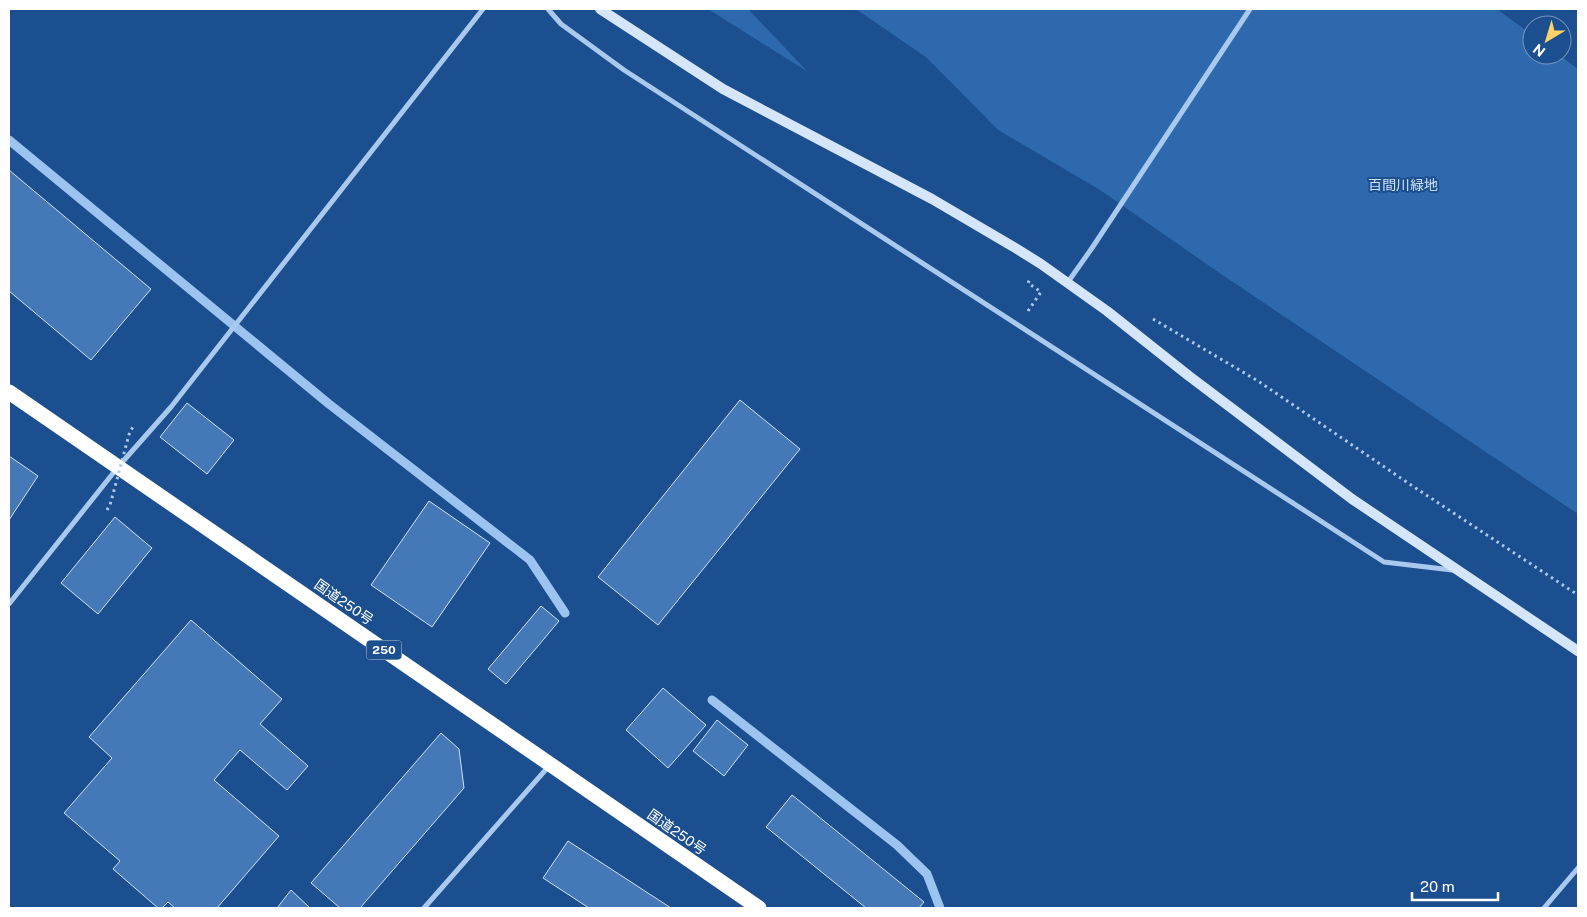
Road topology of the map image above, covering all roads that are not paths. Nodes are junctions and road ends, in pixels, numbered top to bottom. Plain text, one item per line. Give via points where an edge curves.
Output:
1 (483, 9) edge
2 (548, 9) edge
3 (600, 9) edge
4 (1250, 9) edge
5 (1068, 282) junction
6 (9, 392) edge
7 (118, 467) junction
8 (1456, 570) junction
9 (9, 604) edge
10 (1578, 651) edge
11 (551, 764) junction
12 (1578, 868) edge
13 (424, 908) edge
14 (759, 908) edge
15 (1544, 908) edge

1 - 7 street via 171,407
2 - 8 street via 561,24 624,70 1384,562
3 - 5 street via 724,89 932,199
4 - 5 street
5 - 8 street via 1352,499
6 - 7 highway, 国道250号 / 250
7 - 9 street
7 - 11 highway, 国道250号 / 250
8 - 10 street
11 - 13 street
11 - 14 highway, 国道250号 / 250
12 - 15 street

